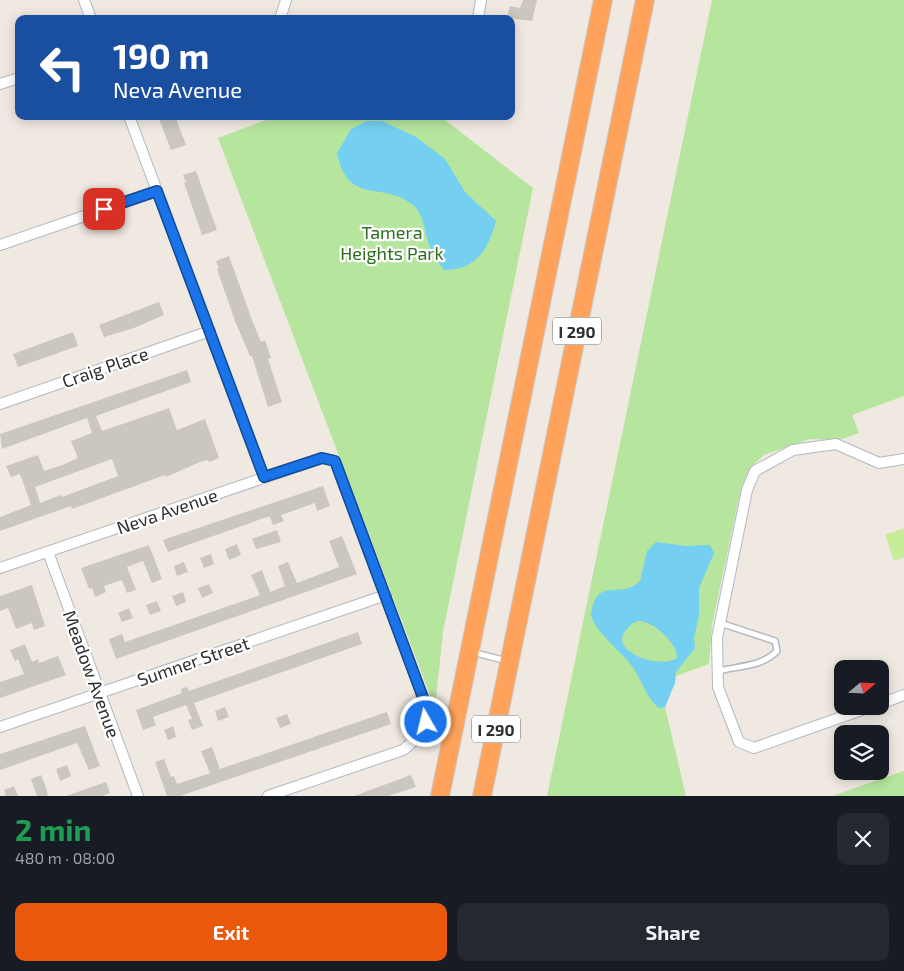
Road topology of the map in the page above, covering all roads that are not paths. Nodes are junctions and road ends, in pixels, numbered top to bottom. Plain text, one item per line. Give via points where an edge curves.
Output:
1 (84, 0) edge
2 (286, 0) edge
3 (481, 0) edge
4 (603, 0) edge
5 (645, 0) edge
6 (90, 15) edge
7 (281, 15) edge
8 (479, 15) edge
9 (15, 79) edge
10 (0, 84) edge
11 (130, 120) edge
12 (157, 191) junction
13 (0, 245) edge
14 (210, 331) junction
15 (0, 404) edge
16 (904, 459) edge
17 (264, 477) junction
18 (48, 552) junction
19 (0, 568) edge
20 (386, 595) junction
21 (720, 623) junction
22 (469, 652) junction
23 (510, 662) junction
24 (718, 671) junction
25 (99, 694) junction
26 (904, 695) edge
27 (889, 701) edge
28 (848, 715) edge
29 (0, 727) edge
30 (138, 796) edge
31 (268, 796) edge
32 (440, 796) edge
33 (482, 796) edge

1 - 6 street
2 - 7 street
3 - 8 street
4 - 22 highway, I 290
5 - 23 highway, I 290
9 - 10 street
11 - 12 street
12 - 13 street
12 - 14 street
14 - 15 street, Craig Place
14 - 17 street
16 - 21 street via 879,463 836,444 793,450 755,471 747,490
17 - 18 street, Neva Avenue
17 - 20 street, Neva Avenue via 322,458 335,461
18 - 19 street, Neva Avenue
18 - 25 street, Meadow Avenue
20 - 25 street, Sumner Street
20 - 31 street via 425,703 426,722 420,736 403,750
21 - 24 street
21 - 24 lane via 775,641 776,651 769,660
22 - 23 lane
22 - 32 highway, I 290
23 - 33 highway, I 290
24 - 28 street via 718,687 739,742 754,748
25 - 29 street, Sumner Street
25 - 30 street, Meadow Avenue
26 - 27 street

